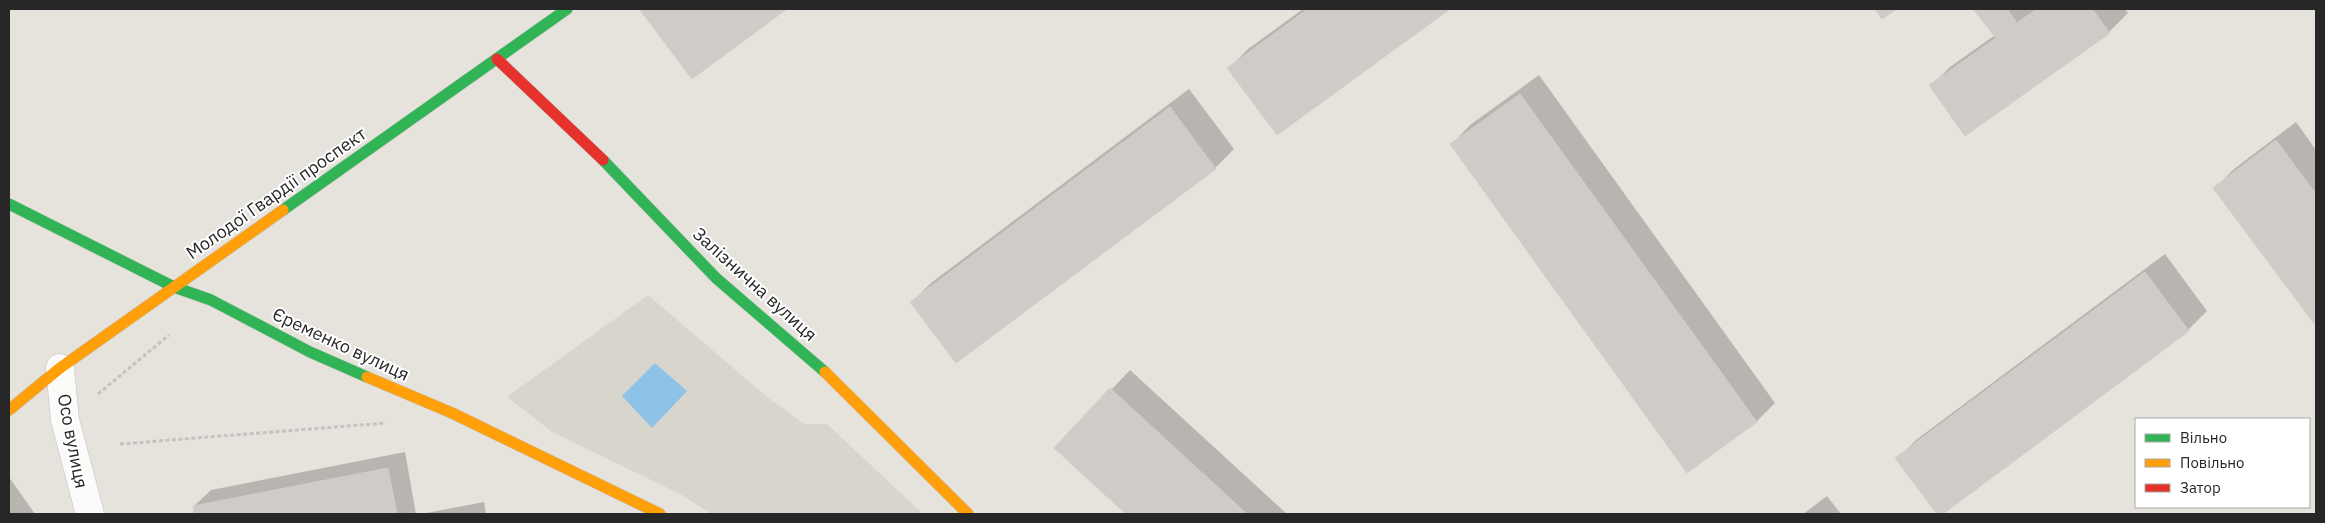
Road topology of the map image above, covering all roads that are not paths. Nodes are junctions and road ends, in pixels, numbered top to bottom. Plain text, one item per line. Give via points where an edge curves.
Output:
1 (567, 9) edge
2 (497, 60) junction
3 (9, 204) edge
4 (174, 286) junction
5 (60, 368) junction
6 (9, 410) edge
7 (90, 514) edge
8 (660, 514) edge
9 (968, 514) edge

1 - 2 street, Молодої Гвардії проспект
2 - 4 street, Молодої Гвардії проспект
2 - 9 street, Залізнична вулиця via 606,163 716,278 810,357
3 - 4 street, Єременко вулиця
4 - 5 street, Молодої Гвардії проспект
4 - 8 street, Єременко вулиця via 211,300 310,352 452,413
5 - 6 street, Молодої Гвардії проспект
5 - 7 street, Осо вулиця via 65,420

